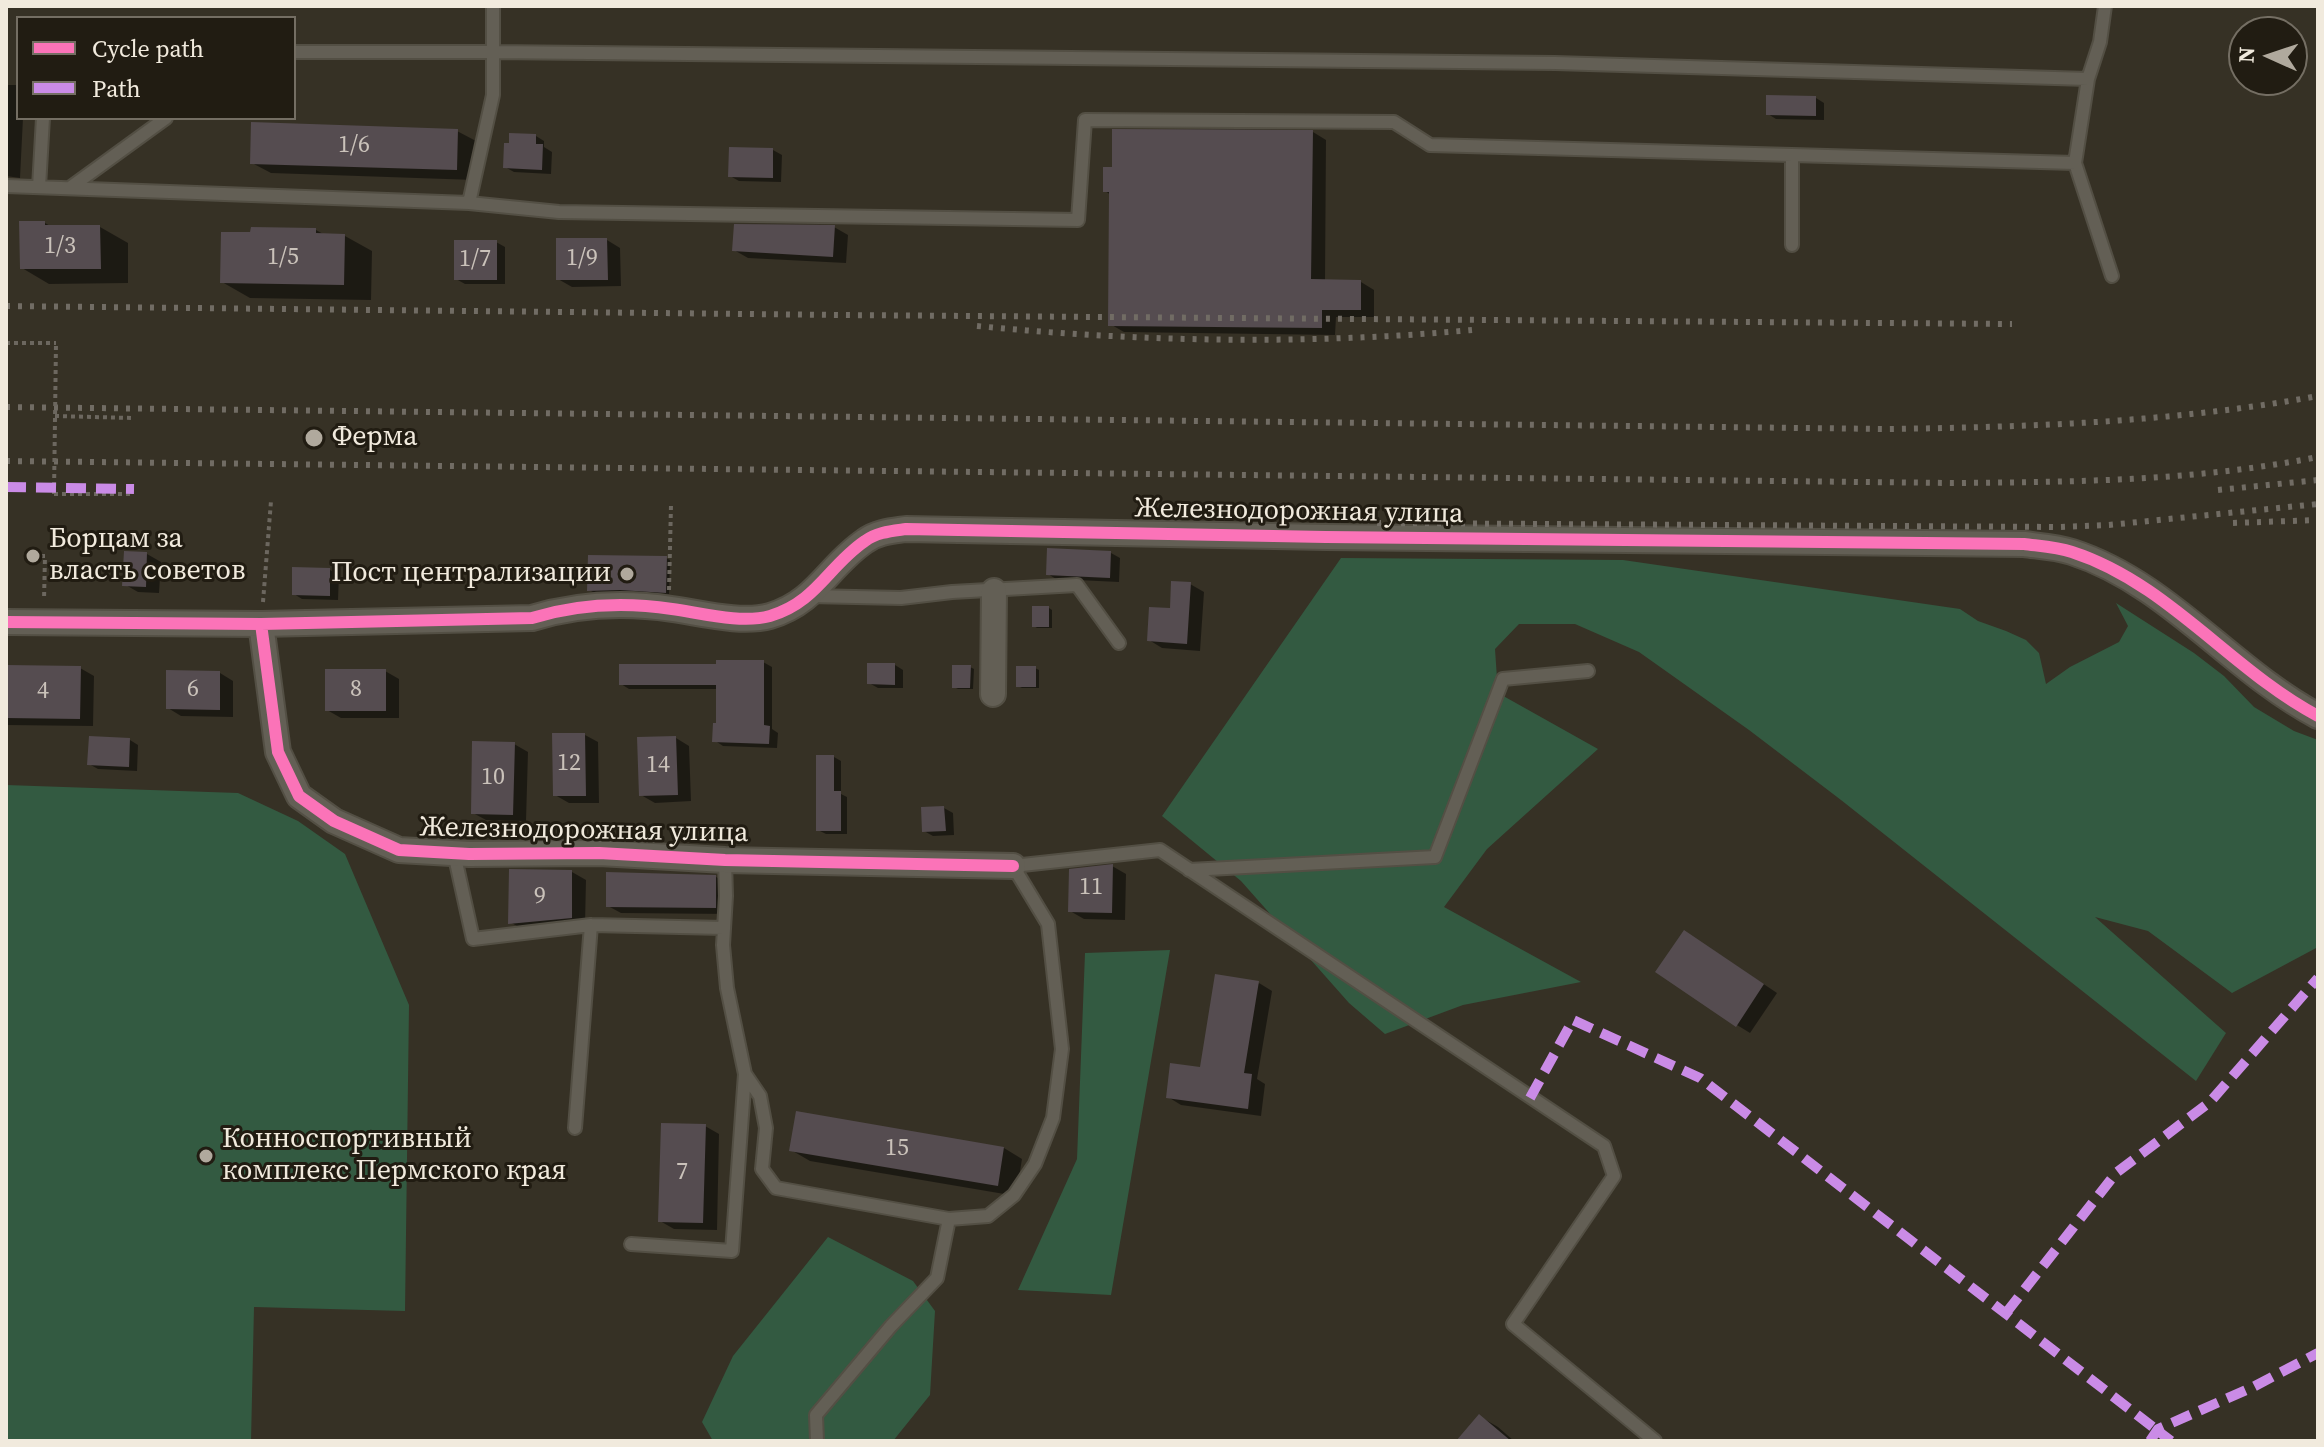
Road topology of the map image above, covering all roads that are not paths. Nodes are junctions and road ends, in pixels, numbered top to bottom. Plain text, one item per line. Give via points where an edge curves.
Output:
1 (493, 6) edge
2 (2105, 6) edge
3 (296, 52) edge
4 (493, 52) junction
5 (2088, 79) junction
6 (43, 120) edge
7 (163, 120) edge
8 (1792, 155) junction
9 (2075, 163) junction
10 (6, 186) edge
11 (39, 187) junction
12 (71, 187) junction
13 (469, 203) junction
14 (1792, 245) dead end
15 (2112, 276) dead end
16 (994, 591) junction
17 (809, 596) junction
18 (6, 622) edge
19 (261, 624) junction
20 (1119, 643) dead end
21 (1588, 671) dead end
22 (993, 694) dead end
23 (2318, 716) edge
24 (454, 853) junction
25 (725, 860) junction
26 (1013, 866) junction
27 (1189, 870) junction
28 (591, 925) junction
29 (724, 928) junction
30 (745, 1074) junction
31 (575, 1128) dead end
32 (949, 1219) junction
33 (631, 1244) dead end
34 (817, 1441) edge
35 (1655, 1441) edge

1 - 4 lane
2 - 5 lane
3 - 4 lane
4 - 5 lane via 1555,63
4 - 13 lane via 493,95
5 - 9 lane
6 - 11 lane
7 - 12 lane
8 - 9 lane
8 - 13 lane via 1430,145 1394,122 1085,120 1078,220 559,212
8 - 14 lane
9 - 15 lane
10 - 11 lane
11 - 12 lane
12 - 13 lane
16 - 17 lane via 901,598
16 - 20 lane via 1077,585
16 - 22 street
17 - 19 street, Железнодорожная улица via 766,617 730,618 613,604 532,618
17 - 23 street, Железнодорожная улица via 866,539 906,529 2024,544 2070,551 2112,568
18 - 19 street, Железнодорожная улица
19 - 24 street, Железнодорожная улица via 278,752 299,796 334,821 399,850
21 - 27 lane via 1503,679 1435,857
24 - 25 street, Железнодорожная улица
24 - 28 lane via 473,939
25 - 26 street, Железнодорожная улица
25 - 29 lane
26 - 27 lane via 1160,850
26 - 32 lane via 1048,924 1062,1049 1053,1118 1035,1164 1014,1195 988,1216
27 - 35 lane via 1604,1146 1614,1176 1513,1324
28 - 29 lane
28 - 31 lane
29 - 30 lane via 727,988
30 - 32 lane via 760,1096 766,1128 762,1169 776,1188
30 - 33 lane via 732,1251
32 - 34 lane via 937,1278 816,1415

